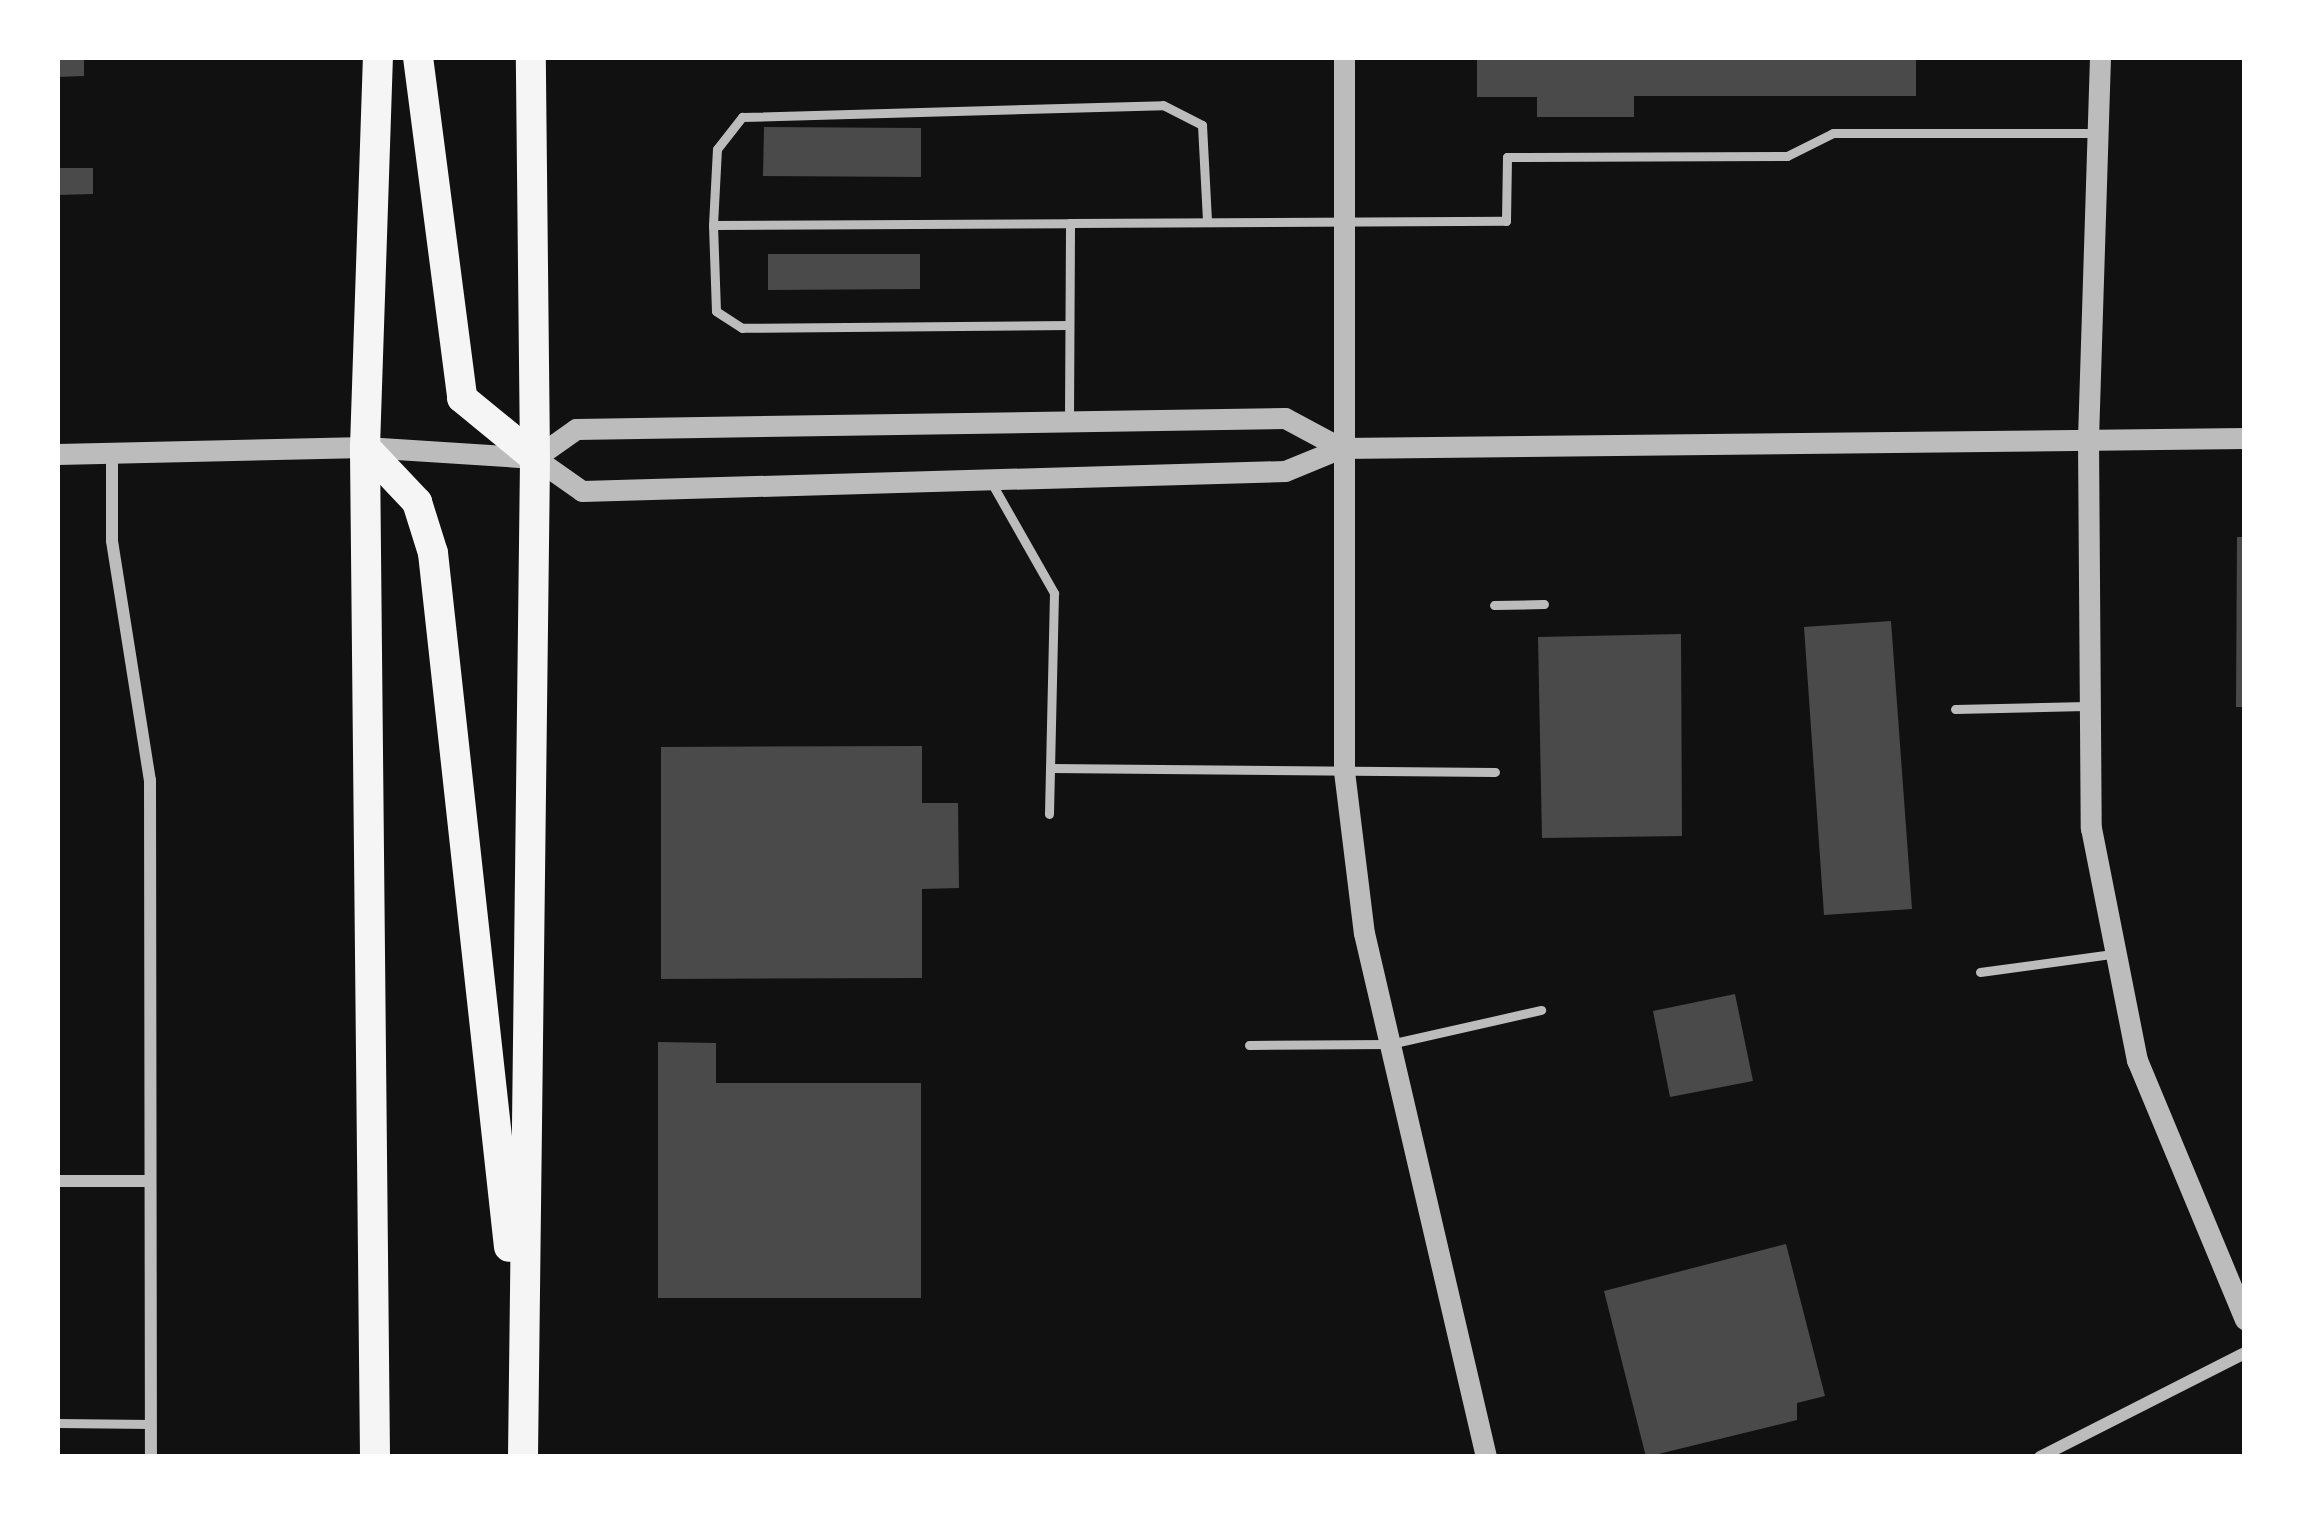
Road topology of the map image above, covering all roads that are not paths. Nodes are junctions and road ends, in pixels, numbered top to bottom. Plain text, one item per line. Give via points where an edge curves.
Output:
1 (378, 57) edge
2 (418, 57) edge
3 (531, 57) edge
4 (1344, 57) edge
5 (2100, 57) edge
6 (2097, 133) junction
7 (1341, 221) junction
8 (1207, 222) junction
9 (1070, 223) junction
10 (713, 225) junction
11 (1070, 326) junction
12 (1069, 423) junction
13 (2088, 437) junction
14 (2245, 438) edge
15 (365, 446) junction
16 (1342, 448) junction
17 (57, 454) edge
18 (112, 455) junction
19 (536, 458) junction
20 (991, 482) junction
21 (1544, 604) dead end
22 (1494, 605) dead end
23 (2086, 706) junction
24 (1955, 709) dead end
25 (1050, 768) junction
26 (1344, 771) junction
27 (1495, 772) dead end
28 (1049, 814) dead end
29 (2111, 954) junction
30 (1980, 972) dead end
31 (1541, 1010) dead end
32 (1390, 1044) junction
33 (1249, 1045) dead end
34 (149, 1180) junction
35 (57, 1181) edge
36 (2245, 1319) edge
37 (2245, 1353) edge
38 (523, 1379) junction
39 (57, 1423) edge
40 (151, 1424) junction
41 (151, 1457) edge
42 (375, 1457) edge
43 (523, 1457) edge
44 (1486, 1457) edge
45 (2040, 1457) edge

1 - 15 main road
2 - 19 main road via 463,398
3 - 19 main road
4 - 7 street
5 - 6 street
6 - 7 lane via 1833,133 1787,156 1507,157 1506,221
6 - 13 street
7 - 8 lane
7 - 16 street
8 - 9 lane
8 - 10 lane via 1202,125 1163,105 742,116 717,149
9 - 10 lane
9 - 11 lane
10 - 11 lane via 716,311 742,328
11 - 12 lane
12 - 16 street via 1285,418
12 - 19 street via 576,428
13 - 14 street
13 - 16 street
13 - 23 street
15 - 18 street
15 - 19 street
15 - 38 main road via 417,502 433,553
15 - 42 main road
16 - 20 street via 1285,471
16 - 26 street
17 - 18 street
18 - 34 street via 112,541 150,781
19 - 20 street via 582,491
19 - 38 main road
20 - 25 lane via 1054,593
21 - 22 lane
23 - 24 lane
23 - 29 street via 2091,828
25 - 26 lane
25 - 28 lane
26 - 27 lane
26 - 32 street via 1364,933
29 - 30 lane
29 - 36 street via 2137,1060
31 - 32 lane
32 - 33 lane
32 - 44 street
34 - 35 street
34 - 40 street
37 - 45 street
38 - 43 main road
39 - 40 lane
40 - 41 street

